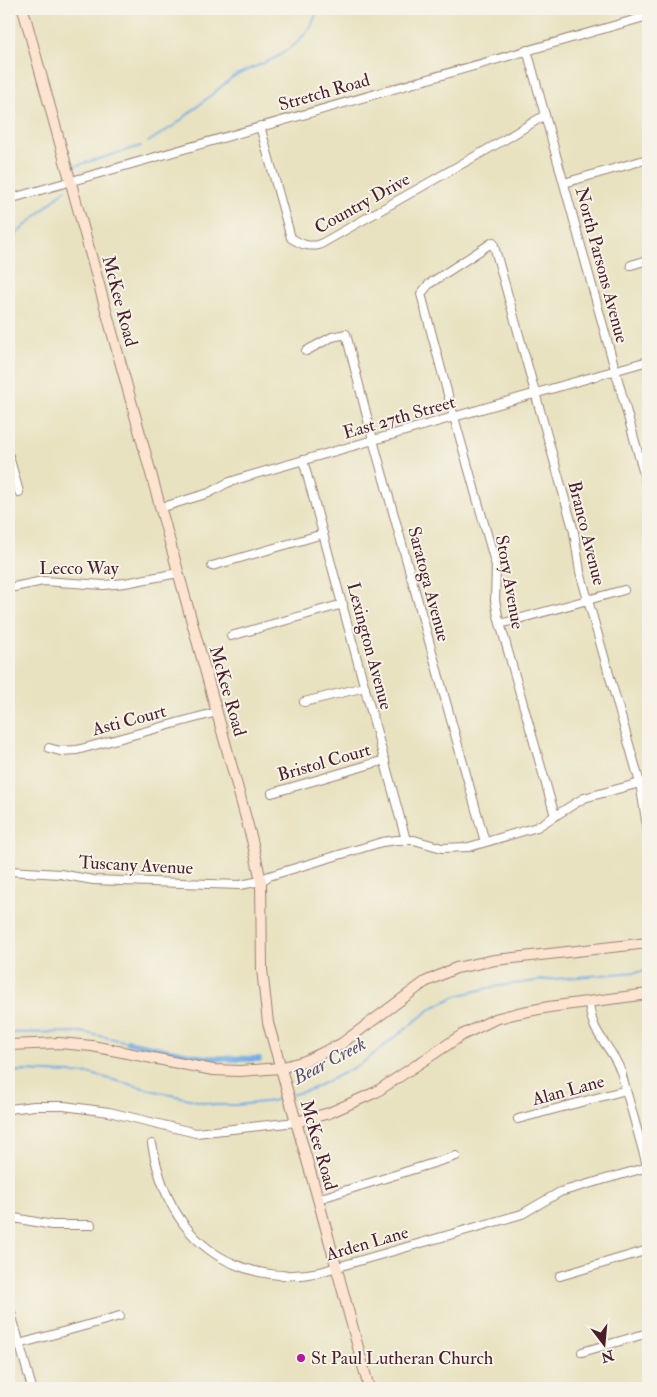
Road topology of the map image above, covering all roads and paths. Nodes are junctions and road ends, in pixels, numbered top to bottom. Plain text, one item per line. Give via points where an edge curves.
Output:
1 (23, 9) edge
2 (648, 16) edge
3 (527, 50) junction
4 (545, 115) junction
5 (260, 126) junction
6 (648, 158) edge
7 (70, 181) junction
8 (564, 183) junction
9 (9, 199) edge
10 (493, 242) joint
11 (648, 260) edge
12 (631, 265) dead end
13 (306, 351) dead end
14 (648, 361) edge
15 (615, 370) junction
16 (535, 394) junction
17 (454, 417) junction
18 (373, 440) junction
19 (9, 456) edge
20 (303, 460) junction
21 (648, 489) edge
22 (19, 492) dead end
23 (160, 508) junction
24 (323, 534) junction
25 (212, 566) dead end
26 (178, 573) junction
27 (9, 588) edge
28 (624, 590) dead end
29 (588, 600) junction
30 (342, 604) junction
31 (500, 624) junction
32 (232, 636) dead end
33 (365, 687) junction
34 (304, 702) dead end
35 (217, 712) junction
36 (49, 748) dead end
37 (386, 760) junction
38 (640, 783) junction
39 (272, 793) dead end
40 (554, 816) junction
41 (648, 832) edge
42 (406, 840) junction
43 (484, 842) junction
44 (9, 871) edge
45 (261, 881) junction
46 (648, 943) edge
47 (648, 994) edge
48 (589, 1000) junction
49 (9, 1045) edge
50 (282, 1074) junction
51 (626, 1090) junction
52 (9, 1109) edge
53 (294, 1118) junction
54 (518, 1119) dead end
55 (152, 1144) dead end
56 (456, 1156) dead end
57 (648, 1168) edge
58 (318, 1199) junction
59 (9, 1217) edge
60 (91, 1225) dead end
61 (648, 1250) edge
62 (336, 1268) junction
63 (560, 1276) dead end
64 (9, 1306) edge
65 (120, 1316) dead end
66 (648, 1333) edge
67 (19, 1344) junction
68 (582, 1352) dead end
69 (32, 1388) edge
70 (369, 1388) edge

1 - 7 street, McKee Road
2 - 3 street, Stretch Road
3 - 4 street, North Parsons Avenue
3 - 5 street, Stretch Road
4 - 5 street, Country Drive via 311,247 291,238
4 - 8 street, North Parsons Avenue
5 - 7 street, Stretch Road
6 - 8 street
7 - 9 street, Stretch Road
7 - 23 street, McKee Road
8 - 15 street, North Parsons Avenue
10 - 16 street, Branco Avenue
10 - 17 street, Story Avenue via 429,284 422,294
11 - 12 street
13 - 18 street, Saratoga Avenue via 332,337 346,334
14 - 15 street, East 27th Street
15 - 16 street, East 27th Street
15 - 21 street, North Parsons Avenue
16 - 17 street, East 27th Street
16 - 29 street, Branco Avenue via 574,532
17 - 18 street, East 27th Street
17 - 31 street, Story Avenue via 496,566 495,600
18 - 20 street, East 27th Street
18 - 43 street, Saratoga Avenue
19 - 22 street
20 - 23 street, East 27th Street
20 - 24 street, Lexington Avenue
23 - 26 street, McKee Road
24 - 25 street
24 - 30 street, Lexington Avenue
26 - 27 street, Lecco Way via 104,585 43,581
26 - 35 street, McKee Road
28 - 29 street
29 - 31 street
29 - 38 street, Branco Avenue
30 - 32 street
30 - 33 street, Lexington Avenue
31 - 40 street, Story Avenue
33 - 34 street
33 - 37 street, Lexington Avenue
35 - 36 street, Asti Court via 77,750
35 - 45 street, McKee Road
37 - 39 street, Bristol Court
37 - 42 street, Lexington Avenue
38 - 40 street, Tuscany Avenue via 584,798
38 - 41 street, Branco Avenue
40 - 43 street, Tuscany Avenue via 537,827
42 - 43 street, Tuscany Avenue via 442,848 462,848
42 - 45 street, Tuscany Avenue via 382,842
44 - 45 street, Tuscany Avenue via 93,880 232,885
45 - 50 street, McKee Road via 264,996
46 - 50 street via 495,960 456,968 425,982 341,1044
47 - 48 street
48 - 51 street via 594,1028 617,1062
48 - 53 street via 496,1019 462,1035 376,1092 329,1113
49 - 50 street via 59,1043 92,1046 213,1070
50 - 53 street, McKee Road
51 - 54 street, Alan Lane
51 - 57 street
52 - 53 street via 64,1106 109,1112 196,1133
53 - 58 street, McKee Road
55 - 62 street, Arden Lane via 164,1187 182,1222 193,1236 217,1254 246,1270 274,1276 300,1276
56 - 58 street
57 - 62 street, Arden Lane via 560,1192 522,1214
58 - 62 street, McKee Road
59 - 60 street via 52,1225
61 - 63 street
62 - 70 street, McKee Road
64 - 67 street
65 - 67 street
66 - 68 street
67 - 69 street

